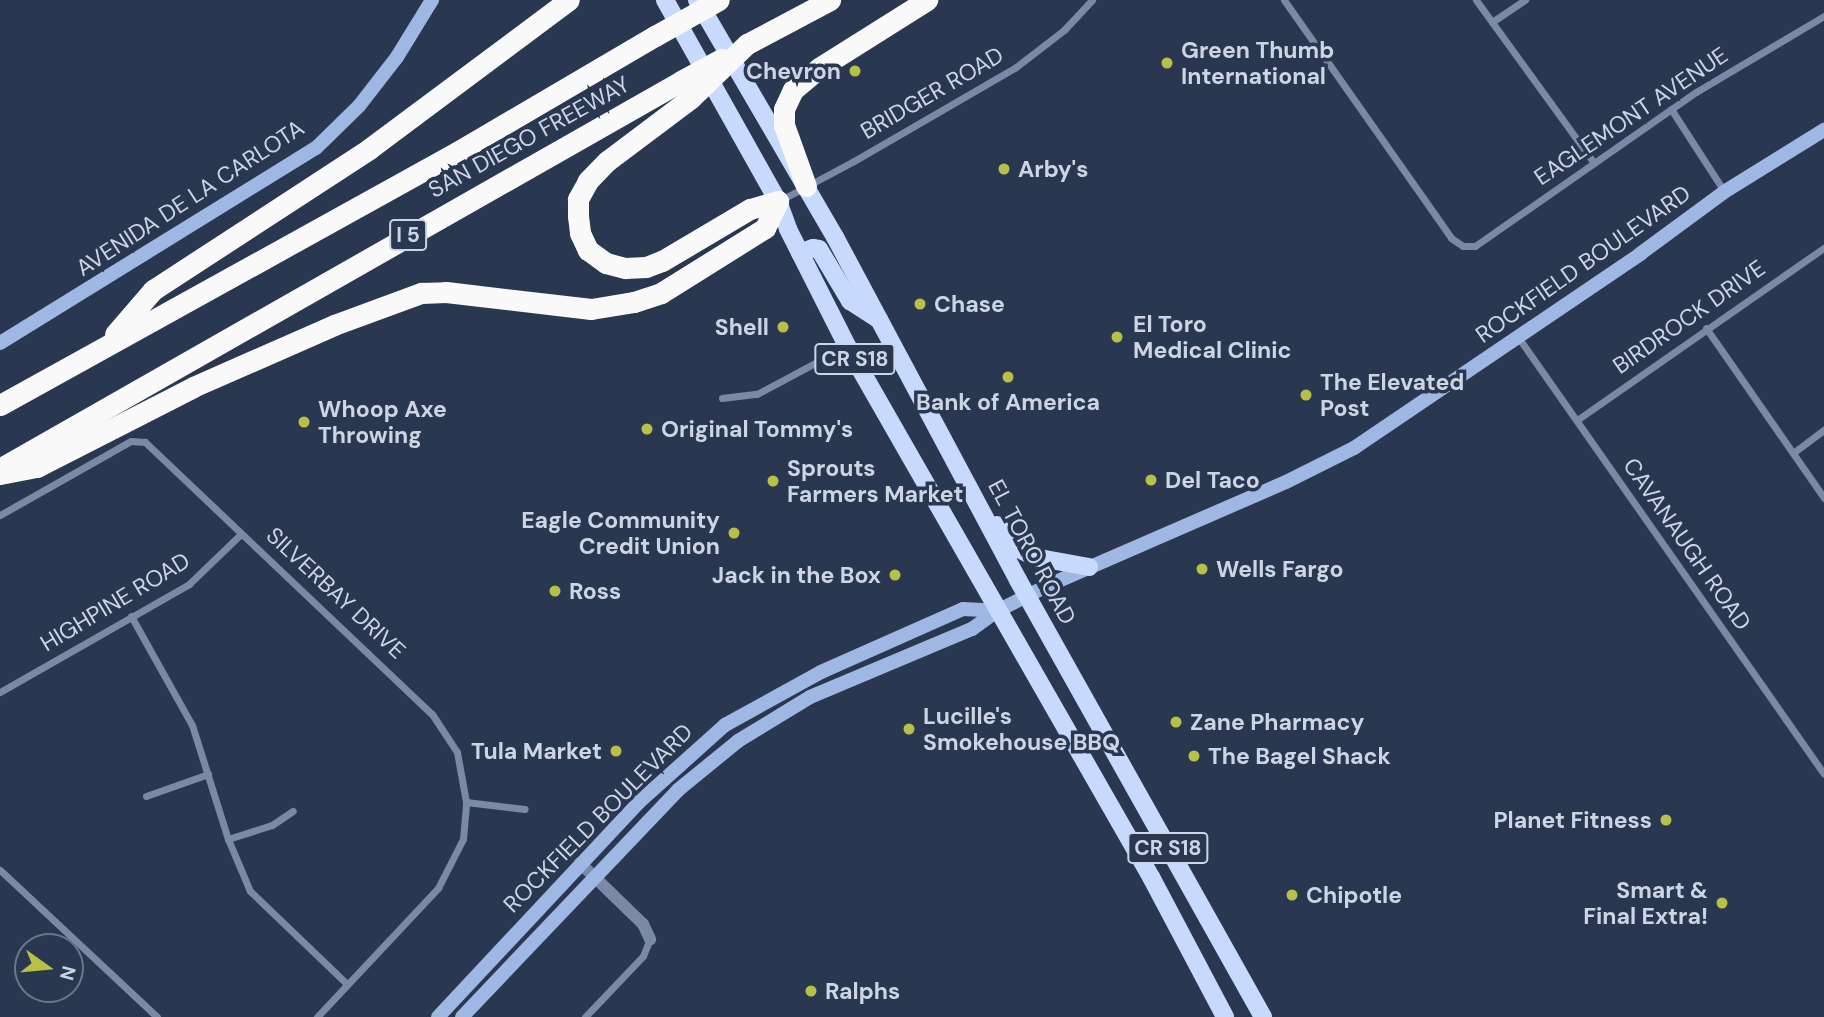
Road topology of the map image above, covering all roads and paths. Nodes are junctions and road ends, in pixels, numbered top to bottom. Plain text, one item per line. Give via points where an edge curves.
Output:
1 (432, 0) edge
2 (569, 0) edge
3 (665, 0) edge
4 (689, 0) edge
5 (697, 0) edge
6 (719, 0) edge
7 (830, 0) edge
8 (927, 0) edge
9 (1092, 0) edge
10 (1284, 0) edge
11 (1476, 0) edge
12 (1524, 0) edge
13 (1824, 16) edge
14 (1492, 22) junction
15 (655, 36) junction
16 (686, 90) junction
17 (1671, 109) junction
18 (1824, 130) edge
19 (1594, 163) junction
20 (806, 186) junction
21 (1724, 192) junction
22 (778, 201) junction
23 (1824, 248) edge
24 (800, 253) junction
25 (880, 320) junction
26 (1706, 328) junction
27 (1518, 337) junction
28 (108, 342) junction
29 (0, 344) edge
30 (847, 346) junction
31 (722, 398) dead end
32 (0, 405) edge
33 (1577, 420) junction
34 (1824, 430) edge
35 (1793, 453) junction
36 (0, 471) edge
37 (1824, 498) edge
38 (981, 507) junction
39 (0, 515) edge
40 (242, 534) junction
41 (1089, 567) junction
42 (1027, 596) junction
43 (997, 611) junction
44 (131, 616) junction
45 (0, 692) edge
46 (208, 774) junction
47 (1824, 774) edge
48 (145, 796) dead end
49 (466, 802) junction
50 (525, 809) dead end
51 (293, 811) dead end
52 (228, 839) junction
53 (580, 863) junction
54 (0, 870) edge
55 (594, 877) junction
56 (650, 939) joint
57 (1241, 977) junction
58 (347, 984) junction
59 (1214, 992) junction
60 (157, 1017) edge
61 (317, 1017) edge
62 (438, 1017) edge
63 (462, 1017) edge
64 (585, 1017) edge
65 (1225, 1017) edge
66 (1263, 1017) edge

1 - 29 main road, AVENIDA DE LA CARLOTA via 397,57 359,106 316,148
2 - 28 highway via 369,149 153,290
3 - 22 main road, CR S18
4 - 15 highway, bridge
5 - 20 main road, EL TORO ROAD / CR S18
6 - 15 highway, SAN DIEGO FREEWAY / I 5, bridge
7 - 16 highway, bridge via 747,44
8 - 20 highway via 819,68 793,90 784,109 784,125
9 - 20 street, BRIDGER ROAD via 1064,30 1016,67
10 - 19 street, EAGLEMONT AVENUE via 1451,238 1462,246 1475,246
11 - 14 street
12 - 14 street
13 - 17 street, EAGLEMONT AVENUE
14 - 19 street
15 - 28 highway, SAN DIEGO FREEWAY / I 5 via 457,152
16 - 22 highway via 588,181 578,199 578,216 588,250 606,263 646,267 750,209
16 - 36 highway, SAN DIEGO FREEWAY / I 5
17 - 19 street, EAGLEMONT AVENUE
17 - 21 street
18 - 21 main road, ROCKFIELD BOULEVARD
20 - 22 street, BRIDGER ROAD
20 - 25 main road, EL TORO ROAD / CR S18
21 - 27 main road, ROCKFIELD BOULEVARD
22 - 24 main road, CR S18
22 - 36 highway via 765,228 661,293 591,309 421,293 193,387 37,467
23 - 26 street, BIRDROCK DRIVE
24 - 25 main road via 819,249 849,300
24 - 30 main road, CR S18
25 - 38 main road, EL TORO ROAD / CR S18
26 - 33 street, BIRDROCK DRIVE
26 - 35 street
27 - 33 street, CAVANAUGH ROAD
27 - 41 main road, ROCKFIELD BOULEVARD via 1383,431 1329,462
28 - 32 highway, SAN DIEGO FREEWAY / I 5
30 - 31 street via 757,394
30 - 43 main road, CR S18
33 - 47 street, CAVANAUGH ROAD
34 - 35 street
35 - 37 street
38 - 41 main road via 1027,554
38 - 42 main road, EL TORO ROAD / CR S18
39 - 40 street, SILVERBAY DRIVE via 138,440
40 - 44 street, HIGHPINE ROAD via 198,578
40 - 49 street, SILVERBAY DRIVE via 432,714 457,752
41 - 42 main road, ROCKFIELD BOULEVARD
42 - 43 main road, ROCKFIELD BOULEVARD
42 - 57 main road, EL TORO ROAD / CR S18
43 - 53 main road, ROCKFIELD BOULEVARD via 963,610 821,672 725,725 679,763
43 - 55 main road, ROCKFIELD BOULEVARD via 972,629 810,697 738,741 678,790
43 - 59 main road, CR S18
44 - 45 street, HIGHPINE ROAD
44 - 46 street via 192,725
46 - 48 street
46 - 52 street
49 - 50 street
49 - 58 street, SILVERBAY DRIVE via 463,839 438,888
51 - 52 street via 272,825
52 - 58 street via 240,873 257,901
53 - 55 street
53 - 62 main road, ROCKFIELD BOULEVARD
54 - 60 street
55 - 56 street via 643,924
55 - 63 main road, ROCKFIELD BOULEVARD
56 - 64 street via 643,956
57 - 59 main road
57 - 66 main road, EL TORO ROAD / CR S18
58 - 61 street, SILVERBAY DRIVE
59 - 65 main road, CR S18

